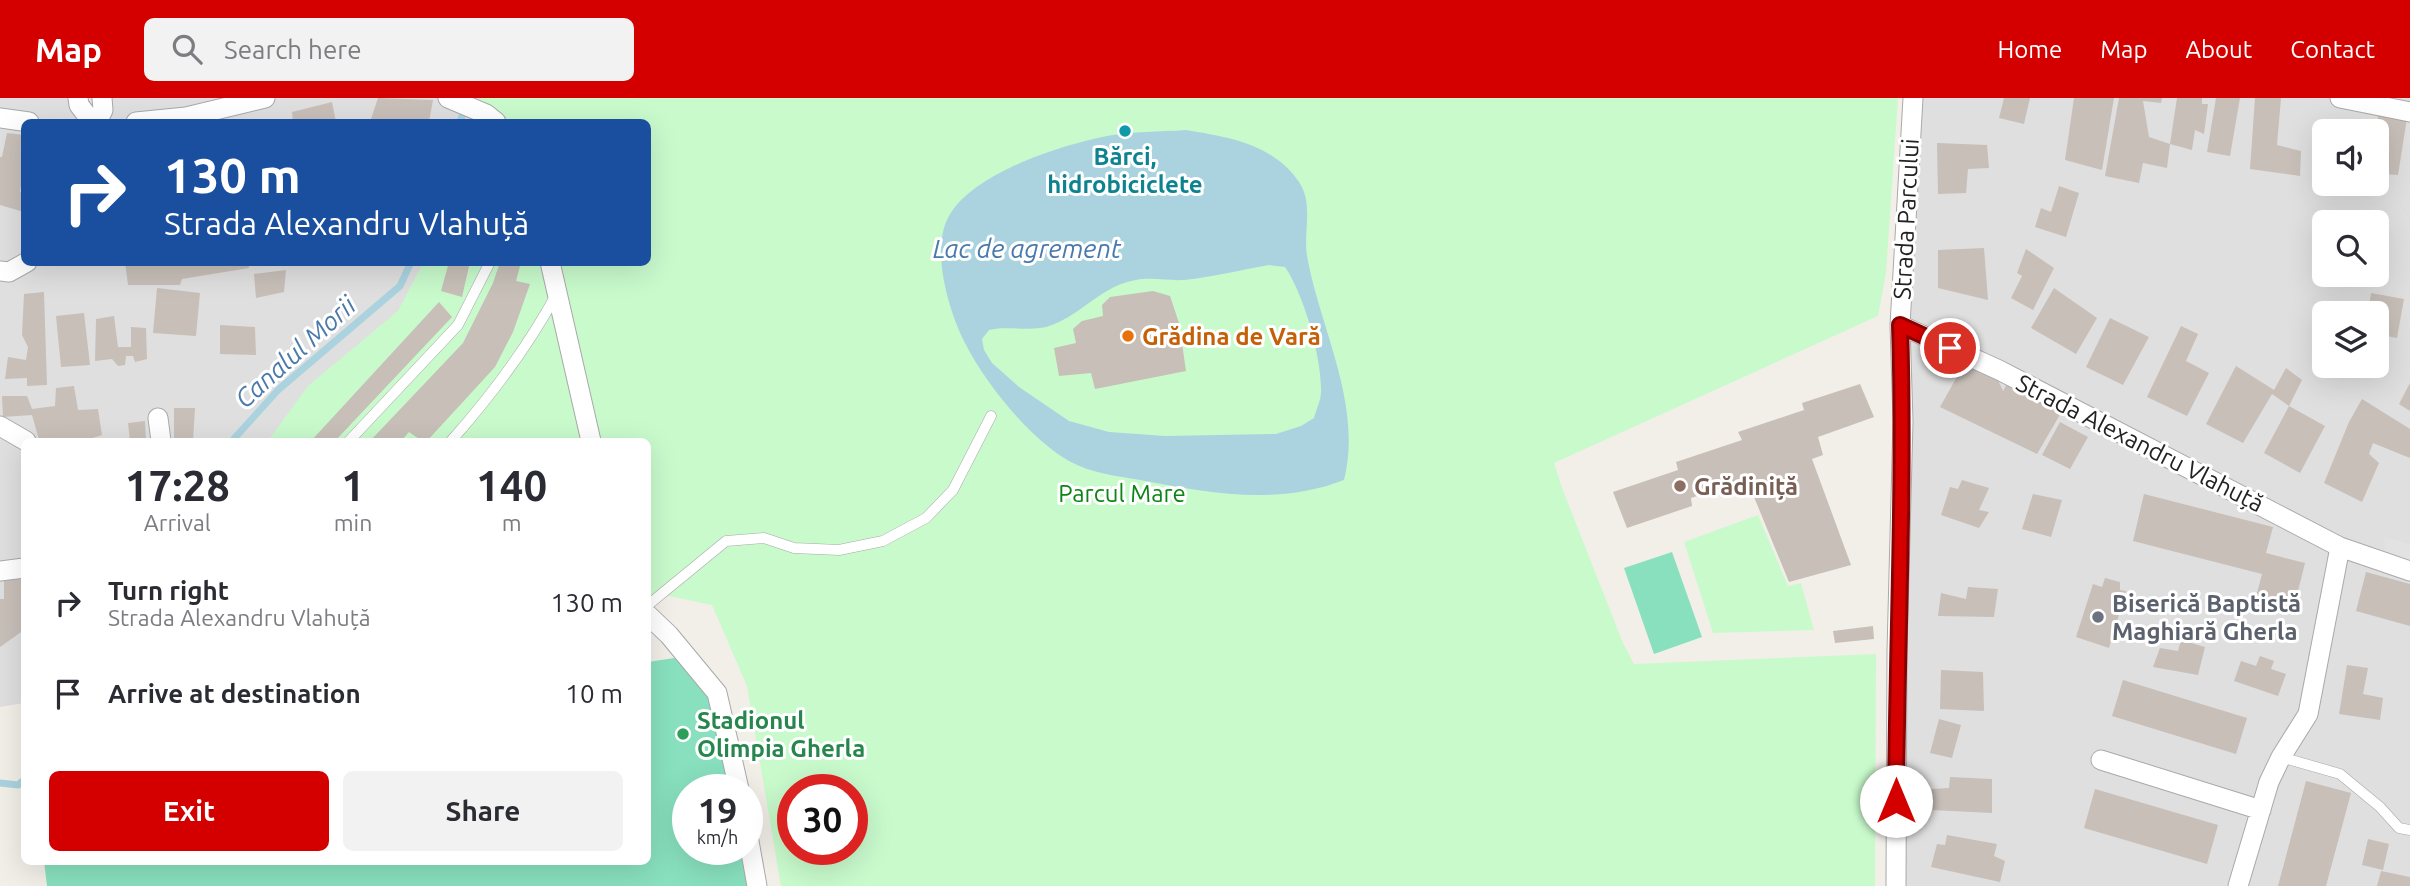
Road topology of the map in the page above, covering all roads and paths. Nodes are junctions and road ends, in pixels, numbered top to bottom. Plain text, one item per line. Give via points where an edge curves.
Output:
1 (78, 98) edge
2 (102, 98) edge
3 (265, 98) edge
4 (448, 98) edge
5 (1913, 98) edge
6 (2347, 99) edge
7 (2410, 112) edge
8 (0, 118) edge
9 (491, 118) edge
10 (91, 119) edge
11 (96, 119) edge
12 (166, 119) edge
13 (21, 121) edge
14 (21, 265) edge
15 (488, 266) edge
16 (551, 266) edge
17 (3, 274) edge
18 (558, 292) junction
19 (1900, 325) junction
20 (991, 416) dead end
21 (158, 418) dead end
22 (0, 426) edge
23 (21, 438) edge
24 (161, 438) edge
25 (352, 438) edge
26 (455, 438) edge
27 (590, 438) edge
28 (2340, 547) junction
29 (21, 568) edge
30 (0, 571) edge
31 (2410, 571) edge
32 (651, 603) edge
33 (651, 618) edge
34 (2281, 757) junction
35 (2101, 761) dead end
36 (736, 774) edge
37 (2261, 810) junction
38 (2410, 830) edge
39 (753, 865) edge
40 (757, 886) edge
41 (1896, 886) edge
42 (2238, 886) edge

1 - 10 street
2 - 11 street via 103,110
3 - 12 street
4 - 9 street
5 - 19 street, Strada Parcului
6 - 7 street
8 - 13 street
14 - 17 street
15 - 25 lane via 458,326
16 - 18 street
18 - 26 lane via 537,330
18 - 27 street
19 - 28 street, Strada Alexandru Vlahuță via 1999,370
19 - 41 street, Strada Parcului via 1903,421
20 - 32 lane via 953,490 926,518 883,541 839,550 794,548 764,538 726,541
21 - 24 street
22 - 23 street
28 - 31 street, Strada Alexandru Vlahuță
28 - 34 street via 2308,714
29 - 30 street
33 - 36 street via 718,693
34 - 37 street
34 - 38 lane via 2340,774 2399,828
35 - 37 street
37 - 42 street
39 - 40 street

